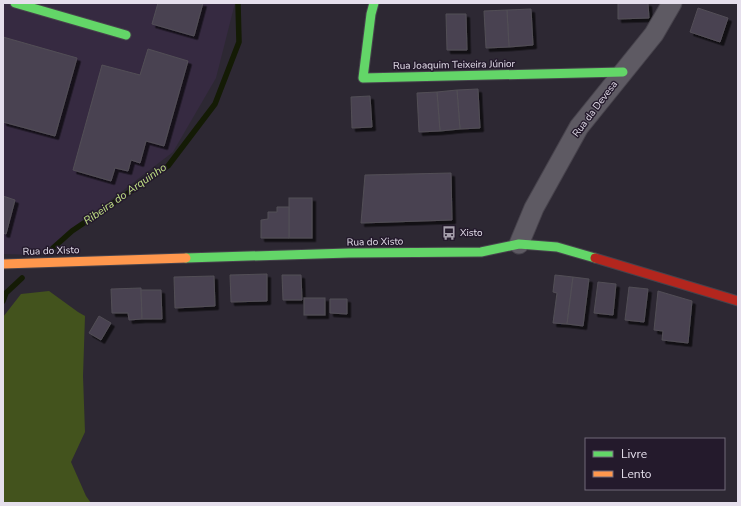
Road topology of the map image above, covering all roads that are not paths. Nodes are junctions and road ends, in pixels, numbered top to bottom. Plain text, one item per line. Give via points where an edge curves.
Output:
1 (15, 3) edge
2 (374, 3) edge
3 (672, 3) edge
4 (126, 35) dead end
5 (623, 72) junction
6 (519, 244) junction
7 (3, 264) edge
8 (738, 301) edge

1 - 4 street
2 - 5 street, Rua Joaquim Teixeira Júnior via 363,78
3 - 5 street, Rua da Devesa via 654,34
5 - 6 street, Rua da Devesa via 578,128 534,208
6 - 7 street, Rua do Xisto via 481,252 349,253
6 - 8 street, Rua do Xisto via 557,247

